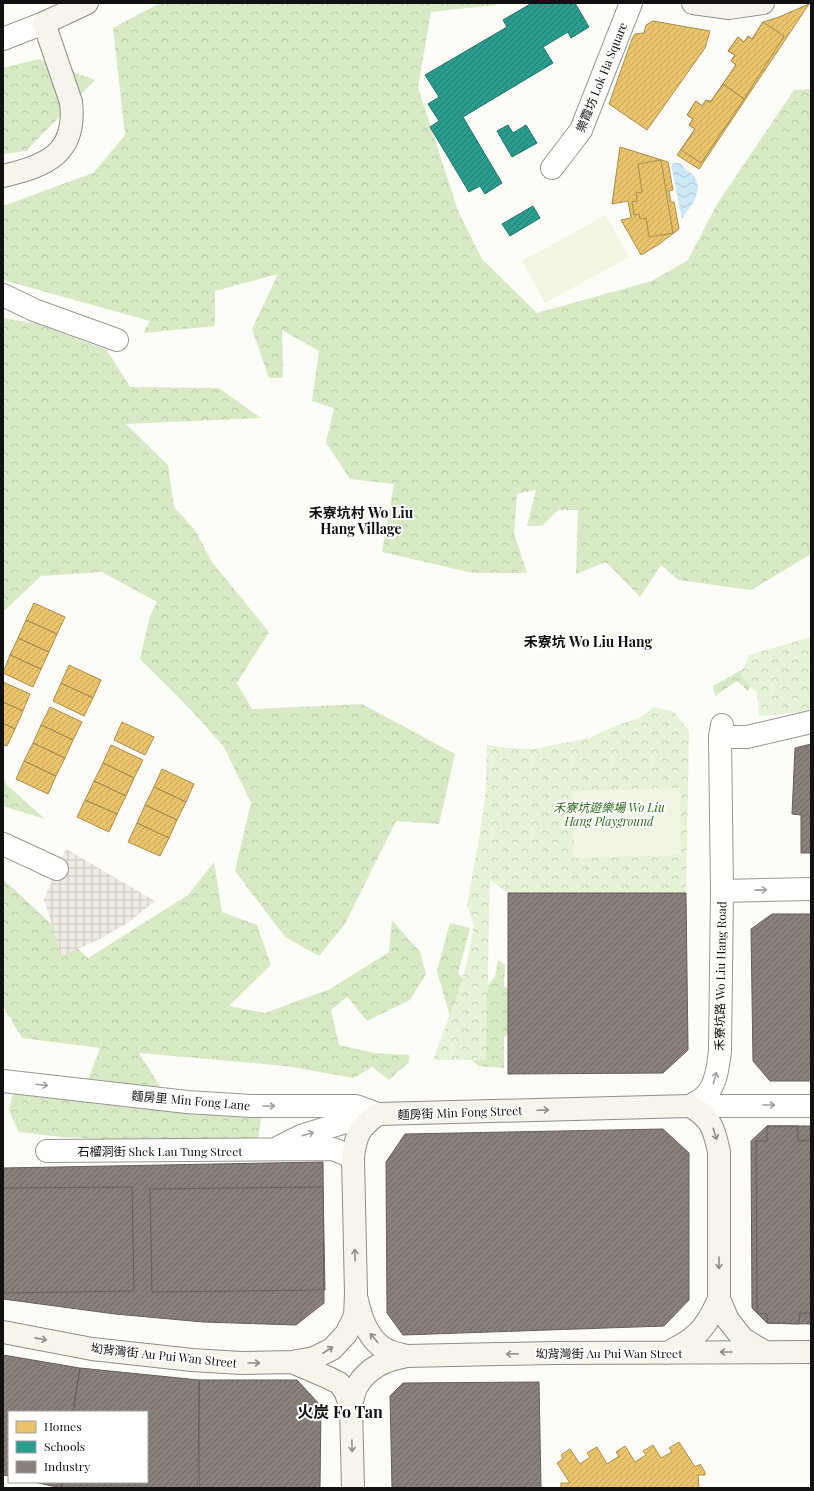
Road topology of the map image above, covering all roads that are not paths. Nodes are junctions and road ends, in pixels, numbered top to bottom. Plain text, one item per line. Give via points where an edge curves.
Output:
1 (87, 3) edge
2 (631, 3) edge
3 (693, 3) edge
4 (763, 3) edge
5 (44, 23) junction
6 (3, 39) edge
7 (552, 168) dead end
8 (3, 176) edge
9 (3, 295) edge
10 (117, 340) dead end
11 (811, 722) edge
12 (3, 844) edge
13 (57, 869) dead end
14 (811, 890) edge
15 (722, 891) junction
16 (3, 1080) edge
17 (690, 1106) junction
18 (811, 1106) edge
19 (378, 1114) junction
20 (273, 1150) junction
21 (47, 1151) dead end
22 (353, 1157) junction
23 (356, 1294) junction
24 (719, 1299) junction
25 (3, 1332) edge
26 (765, 1352) junction
27 (811, 1352) edge
28 (666, 1353) junction
29 (407, 1356) junction
30 (292, 1362) junction
31 (351, 1408) junction
32 (353, 1488) edge

1 - 5 street
2 - 7 street, 樂霞坊 Lok Ha Square via 581,130
3 - 4 street via 729,8
5 - 6 street
5 - 8 street via 71,102 69,135 58,152 49,160 29,170
9 - 10 street via 34,310
11 - 15 street, 禾寮坑路 Wo Liu Hang Road via 747,737 721,731
12 - 13 street
15 -> 14 street
17 -> 15 street, 禾寮坑路 Wo Liu Hang Road via 703,1098 713,1085 718,1067
16 -> 19 street, 麵房里 Min Fong Lane via 187,1102 251,1106 356,1106
17 -> 18 street, 麵房街 Min Fong Street
19 -> 17 street, 麵房街 Min Fong Street
17 -> 24 street via 709,1120 719,1152
20 -> 19 street, 石榴洞街 Shek Lau Tung Street via 301,1136
19 - 22 street via 364,1125 356,1140
20 - 21 street, 石榴洞街 Shek Lau Tung Street
20 - 22 street, 石榴洞街 Shek Lau Tung Street via 333,1150
23 -> 22 street
29 -> 23 street via 386,1350 374,1339 365,1326
30 -> 23 street, 㘭背灣街 Au Pui Wan Street via 314,1358 332,1349 346,1334 355,1316
24 - 26 street via 728,1320 742,1339
24 - 28 street via 701,1330
25 -> 30 street, 㘭背灣街 Au Pui Wan Street via 92,1349 184,1359 241,1363
26 - 27 street, 㘭背灣街 Au Pui Wan Street
26 -> 28 street, 㘭背灣街 Au Pui Wan Street
28 -> 29 street, 㘭背灣街 Au Pui Wan Street
29 - 31 street via 390,1359 364,1375 356,1387
30 - 31 street via 338,1383 345,1391
31 -> 32 street

